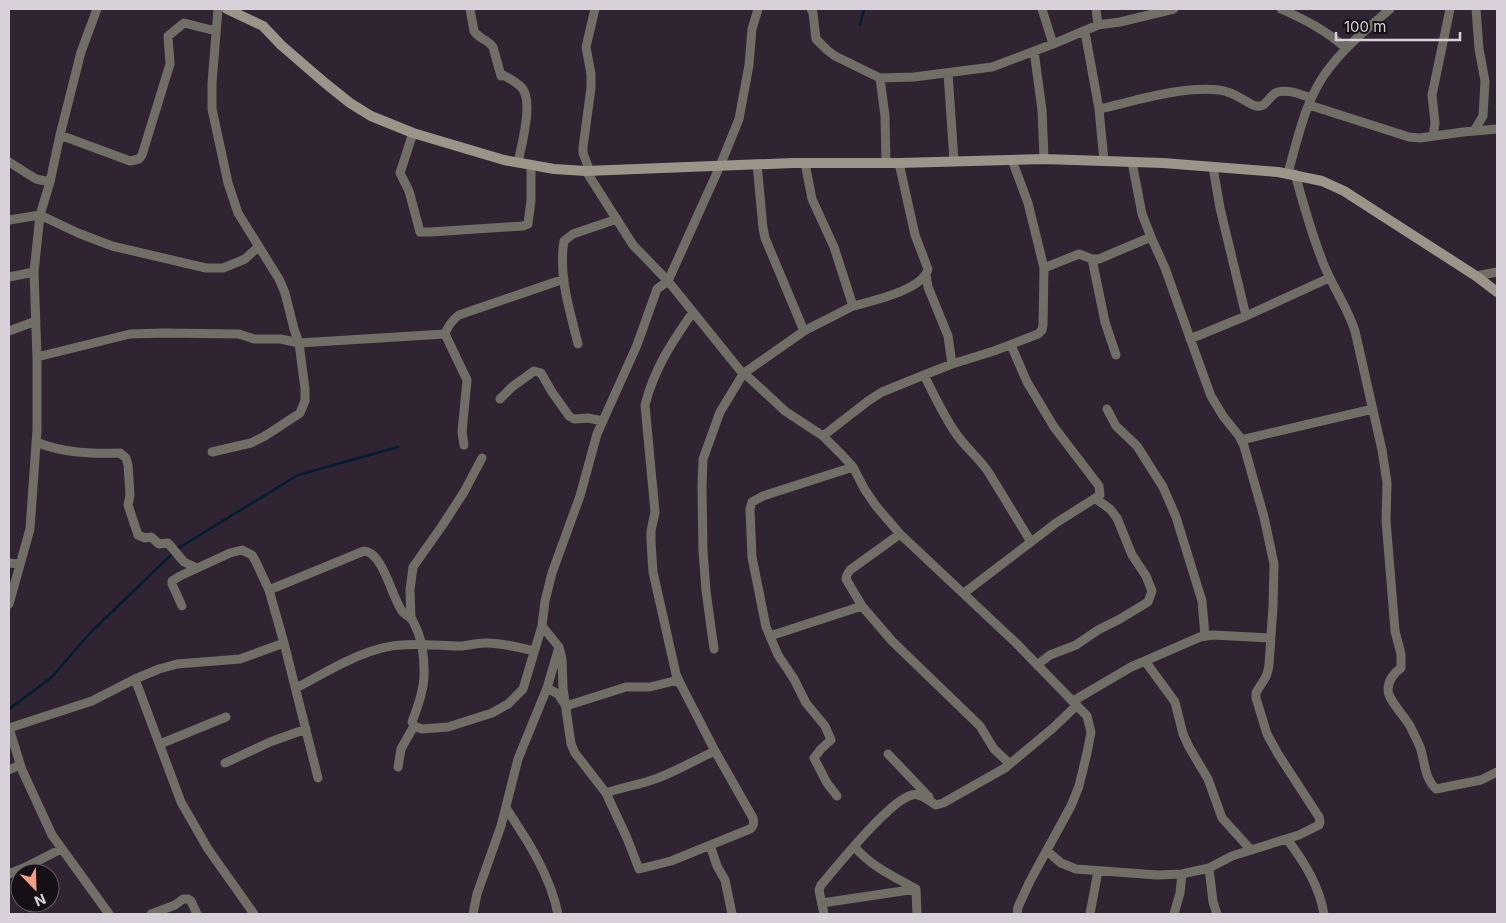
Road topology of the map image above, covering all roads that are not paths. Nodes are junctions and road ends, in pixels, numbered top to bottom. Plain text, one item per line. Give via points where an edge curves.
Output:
1 (97, 9) edge
2 (218, 9) edge
3 (227, 9) edge
4 (470, 9) edge
5 (595, 9) edge
6 (758, 9) edge
7 (811, 9) edge
8 (1042, 9) edge
9 (1096, 9) edge
10 (1174, 9) edge
11 (1281, 9) edge
12 (1390, 9) edge
13 (1450, 9) edge
14 (1476, 9) edge
15 (1158, 11) edge
16 (1098, 25) junction
17 (216, 31) junction
18 (1085, 32) junction
19 (1054, 44) junction
20 (1346, 48) junction
21 (1034, 51) junction
22 (948, 73) junction
23 (880, 78) junction
24 (1310, 102) junction
25 (1099, 109) junction
26 (1497, 128) edge
27 (1474, 131) junction
28 (413, 133) junction
29 (60, 135) junction
30 (1433, 136) junction
31 (1044, 159) junction
32 (1012, 160) junction
33 (954, 161) junction
34 (1104, 161) junction
35 (9, 162) edge
36 (898, 162) junction
37 (1132, 162) junction
38 (518, 163) junction
39 (805, 163) junction
40 (886, 163) junction
41 (757, 164) junction
42 (531, 166) junction
43 (720, 166) junction
44 (1213, 167) junction
45 (586, 171) junction
46 (1292, 174) junction
47 (50, 182) junction
48 (40, 215) junction
49 (616, 219) junction
50 (9, 220) edge
51 (1151, 237) junction
52 (258, 247) junction
53 (1092, 259) junction
54 (1044, 268) junction
55 (34, 272) junction
56 (1497, 272) edge
57 (926, 275) junction
58 (1476, 276) junction
59 (9, 277) edge
60 (1329, 278) junction
61 (564, 279) junction
62 (668, 281) junction
63 (1497, 292) edge
64 (853, 306) junction
65 (693, 312) junction
66 (1246, 316) junction
67 (36, 321) junction
68 (9, 330) edge
69 (804, 331) junction
70 (445, 334) junction
71 (1190, 339) junction
72 (299, 343) junction
73 (578, 344) dead end
74 (1012, 345) junction
75 (1116, 355) dead end
76 (37, 357) junction
77 (952, 364) junction
78 (744, 374) junction
79 (924, 375) junction
80 (500, 399) dead end
81 (1107, 409) dead end
82 (1373, 409) junction
83 (603, 421) junction
84 (824, 436) junction
85 (1241, 440) junction
86 (36, 442) junction
87 (464, 445) dead end
88 (212, 452) dead end
89 (482, 458) dead end
90 (852, 467) junction
91 (1096, 499) junction
92 (900, 534) junction
93 (1031, 542) junction
94 (184, 562) junction
95 (9, 563) edge
96 (19, 564) junction
97 (197, 568) junction
98 (180, 576) junction
99 (269, 590) junction
100 (964, 593) junction
101 (9, 604) edge
102 (182, 606) dead end
103 (862, 606) junction
104 (411, 619) junction
105 (542, 626) junction
106 (770, 636) junction
107 (1205, 636) junction
108 (1270, 638) junction
109 (284, 643) junction
110 (421, 645) junction
111 (559, 647) junction
112 (714, 649) dead end
113 (534, 651) junction
114 (1145, 662) junction
115 (1037, 664) junction
116 (136, 679) junction
117 (680, 683) junction
118 (296, 688) junction
119 (547, 688) junction
120 (1075, 703) junction
121 (566, 706) junction
122 (226, 717) dead end
123 (414, 726) junction
124 (9, 728) edge
125 (306, 729) junction
126 (160, 744) junction
127 (715, 751) junction
128 (888, 754) dead end
129 (225, 764) dead end
130 (1010, 764) junction
131 (20, 765) junction
132 (398, 767) dead end
133 (9, 770) edge
134 (1497, 772) edge
135 (318, 778) dead end
136 (606, 794) junction
137 (837, 796) dead end
138 (936, 805) junction
139 (506, 808) junction
140 (1287, 839) junction
141 (710, 845) junction
142 (855, 847) junction
143 (61, 848) junction
144 (1252, 850) junction
145 (1047, 851) junction
146 (1209, 868) junction
147 (1098, 871) junction
148 (9, 874) edge
149 (1182, 874) junction
150 (916, 889) junction
151 (822, 903) junction
152 (109, 914) edge
153 (151, 914) edge
154 (197, 914) edge
155 (254, 914) edge
156 (473, 914) edge
157 (558, 914) edge
158 (732, 914) edge
159 (824, 914) edge
160 (917, 914) edge
161 (1017, 914) edge
162 (1090, 914) edge
163 (1174, 914) edge
164 (1217, 914) edge
165 (1324, 914) edge

1 - 29 street via 81,52
2 - 17 street
3 - 28 street via 263,26 301,63 350,103 371,116
4 - 38 street via 474,31 493,47 501,76 512,80 526,94 527,112
5 - 45 street via 586,47 591,74 583,146 588,166
6 - 43 street via 752,29 739,119
7 - 23 street via 816,39 827,50
8 - 19 street
9 - 16 street
10 - 15 street
11 - 20 street via 1306,20
12 - 20 street
13 - 30 street via 1432,95
14 - 27 street via 1484,82 1482,116
15 - 16 street
16 - 18 street
17 - 29 street via 184,23 168,36 170,64 139,159 130,161
17 - 52 street via 212,109 218,143 238,213
18 - 19 street
18 - 25 street
19 - 21 street
20 - 24 street via 1329,68
21 - 22 street via 992,67
21 - 31 street via 1042,110
22 - 23 street
22 - 33 street
23 - 40 street
24 - 25 street via 1289,92 1278,92 1260,107 1220,90 1183,90
24 - 30 street via 1409,137
24 - 46 street via 1300,128
25 - 34 street
26 - 27 street
27 - 30 street
28 - 38 street
28 - 42 street via 400,173 409,191 420,232 528,224
29 - 47 street
31 - 32 street
31 - 34 street
32 - 33 street
32 - 54 street via 1028,203
33 - 36 street
34 - 37 street
35 - 47 street via 36,179
36 - 40 street
36 - 57 street via 914,235 928,269
37 - 44 street
37 - 51 street via 1142,214
38 - 42 street
39 - 40 street
39 - 41 street
39 - 64 street via 812,199 834,247
41 - 43 street
41 - 69 street via 763,228
42 - 45 street
43 - 45 street
43 - 62 street
44 - 46 street
44 - 66 street
45 - 49 street
46 - 58 street via 1344,190
46 - 60 street
47 - 48 street
48 - 50 street
48 - 52 street via 112,246 206,268 233,264 245,259
48 - 55 street
49 - 61 street via 573,234 564,241
49 - 62 street via 633,245
51 - 53 street
51 - 71 street
52 - 72 street via 285,293
53 - 54 street via 1079,254
53 - 75 street
54 - 74 street via 1042,330
55 - 59 street
55 - 67 street
56 - 58 street
57 - 64 street via 896,294
57 - 77 street via 948,336
58 - 63 street
60 - 66 street
60 - 82 street via 1353,324
61 - 70 street via 459,315 452,320
61 - 73 street
62 - 65 street
62 - 83 street via 657,289 637,345
64 - 69 street
65 - 78 street
65 - 117 street via 667,350 645,406 655,512 650,541 653,572
66 - 71 street
67 - 68 street
67 - 76 street
69 - 78 street
70 - 72 street
70 - 87 street via 467,380 462,432
71 - 85 street via 1212,396
72 - 76 street via 254,339 239,334 130,334
72 - 88 street via 305,389 300,413 252,442
74 - 77 street
74 - 91 street via 1027,382 1054,427 1099,486 1100,495
76 - 86 street
77 - 79 street
78 - 84 street via 785,411
78 - 112 street via 720,412 703,458 703,551
79 - 84 street via 882,392
79 - 93 street via 958,437 988,472
80 - 83 street via 534,371 541,372 569,416
81 - 107 street via 1116,426 1147,462 1176,517 1202,601
82 - 85 street
82 - 134 street via 1387,483 1386,520 1401,668 1393,673 1388,694 1410,725 1430,783 1436,789 1481,780
83 - 105 street via 552,573
84 - 90 street
85 - 108 street via 1274,564
86 - 94 street via 51,448 95,454 120,453 124,456 128,465 128,504 138,535 151,537 159,544 168,543
86 - 96 street via 30,529
89 - 104 street via 464,492 413,567
90 - 92 street via 876,506
90 - 106 street via 752,502 752,557
91 - 93 street
91 - 115 street via 1117,518 1152,591 1148,602
92 - 100 street
92 - 103 street via 847,575 846,579
93 - 100 street
94 - 97 street
94 - 98 street
95 - 96 street
96 - 101 street
97 - 98 street
97 - 99 street via 242,550 252,554
98 - 102 street via 172,584
99 - 104 street via 368,551 386,575 402,611
99 - 109 street
100 - 115 street
103 - 106 street
103 - 130 street via 892,641 980,726 994,749
104 - 110 street
105 - 111 street
105 - 113 street
106 - 137 street via 806,702 832,740 814,758
107 - 108 street
107 - 114 street
108 - 140 street via 1268,674 1256,698 1278,754 1320,822 1314,828
109 - 116 street via 240,659 159,668
109 - 118 street
110 - 113 street via 496,643
110 - 118 street via 400,644 358,656
110 - 123 street via 424,670 412,722
111 - 119 street
111 - 121 street
113 - 123 street via 523,689 508,704 492,713 448,727 422,729
114 - 120 street via 1131,667
114 - 144 street via 1175,702 1183,734 1208,779 1222,818
115 - 120 street
116 - 124 street via 92,701
116 - 126 street
117 - 121 street via 626,687
117 - 127 street
118 - 125 street
119 - 121 street via 558,694
119 - 139 street via 518,759
120 - 130 street via 1053,728
120 - 145 street via 1087,716 1090,732 1087,753 1071,806
121 - 136 street via 575,754
122 - 126 street
123 - 132 street via 401,749
124 - 131 street
125 - 129 street
125 - 135 street
126 - 155 street via 181,802 208,849
127 - 136 street via 656,779
127 - 141 street via 754,823 750,829
128 - 138 street
130 - 138 street
131 - 133 street
131 - 143 street
136 - 141 street via 639,869
138 - 142 street via 912,794 876,822
139 - 156 street
139 - 157 street via 543,867
140 - 144 street
140 - 165 street via 1306,866
141 - 158 street via 725,880
142 - 150 street via 872,864
142 - 151 street via 821,885
143 - 148 street
143 - 152 street
144 - 146 street
145 - 147 street via 1076,869
145 - 161 street
146 - 149 street
146 - 164 street
147 - 149 street
147 - 162 street
149 - 163 street
150 - 151 street
150 - 160 street
151 - 159 street
153 - 154 street via 183,899 191,901

